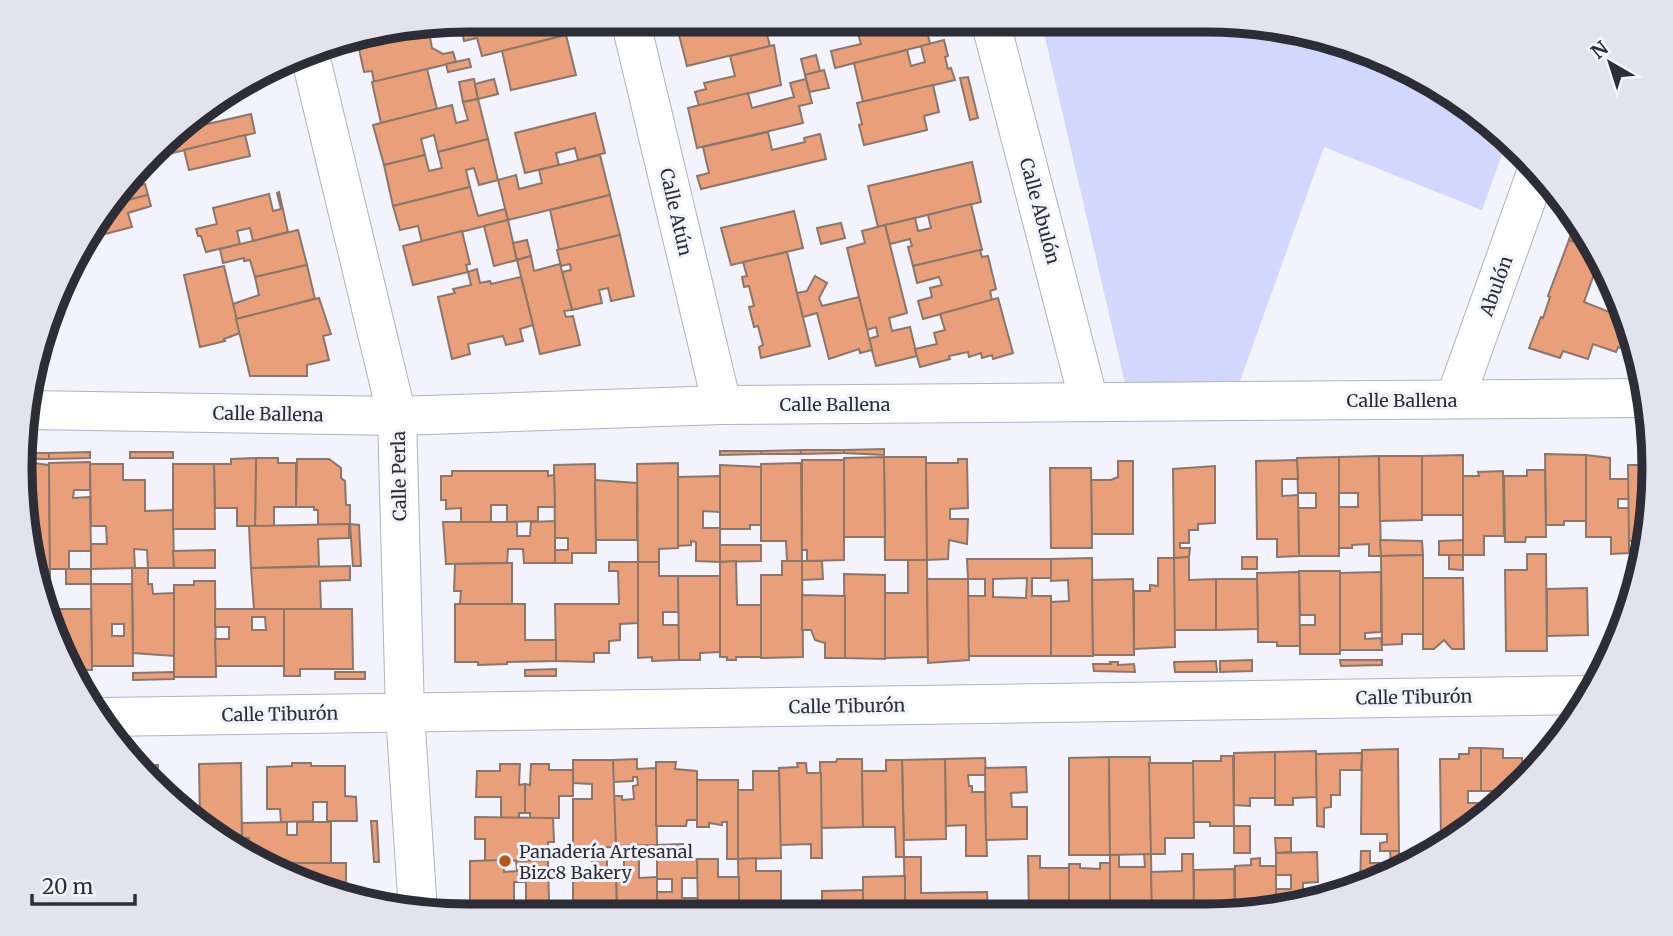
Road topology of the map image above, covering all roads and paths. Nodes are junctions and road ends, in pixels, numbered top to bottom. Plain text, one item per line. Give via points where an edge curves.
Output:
1 (633, 32) edge
2 (993, 32) edge
3 (311, 61) edge
4 (1533, 180) edge
5 (1636, 398) edge
6 (1455, 399) junction
7 (1089, 402) junction
8 (722, 405) junction
9 (35, 410) edge
10 (397, 416) junction
11 (1577, 695) edge
12 (405, 713) junction
13 (109, 717) edge
14 (417, 902) edge

1 - 8 street, Calle Atún
2 - 7 street, Calle Abulón
3 - 10 street, Calle Perla
4 - 6 street, Abulón
5 - 6 street, Calle Ballena
6 - 7 street, Calle Ballena
7 - 8 street, Calle Ballena
8 - 10 street, Calle Ballena
9 - 10 street, Calle Ballena
10 - 12 street, Calle Perla
11 - 12 street, Calle Tiburón
12 - 13 street, Calle Tiburón
12 - 14 street, Calle Perla

